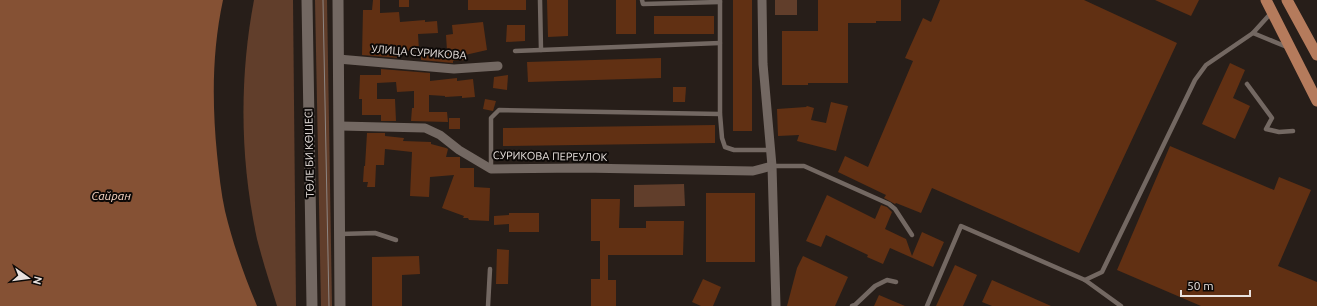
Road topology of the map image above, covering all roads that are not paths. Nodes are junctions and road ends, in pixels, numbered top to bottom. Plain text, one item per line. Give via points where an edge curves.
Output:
1 (307, 0) edge
2 (338, 0) edge
3 (540, 0) edge
4 (642, 0) edge
5 (762, 0) edge
6 (1266, 0) edge
7 (1288, 0) edge
8 (720, 1) edge
9 (1272, 12) junction
10 (1253, 33) junction
11 (1314, 42) edge
12 (720, 43) junction
13 (1290, 48) junction
14 (541, 50) junction
15 (515, 51) dead end
16 (1317, 55) edge
17 (338, 59) junction
18 (498, 66) dead end
19 (1247, 84) dead end
20 (1317, 100) edge
21 (720, 114) junction
22 (340, 126) junction
23 (1293, 131) dead end
24 (770, 150) junction
25 (772, 166) junction
26 (491, 169) junction
27 (340, 234) junction
28 (912, 235) dead end
29 (396, 240) dead end
30 (490, 269) dead end
31 (1085, 280) junction
32 (896, 282) dead end
33 (312, 306) edge
34 (340, 306) edge
35 (488, 306) edge
36 (776, 306) edge
37 (852, 306) edge
38 (927, 306) edge
39 (1121, 306) edge

1 - 33 main road, ТӨЛЕ БИ КӨШЕСІ
2 - 17 main road
3 - 14 lane
4 - 8 lane via 643,4
5 - 24 street via 763,64
6 - 9 main road
7 - 11 main road
8 - 12 lane
9 - 10 lane
9 - 13 main road
10 - 13 lane
10 - 31 lane via 1206,64 1195,80 1102,272
11 - 16 main road
12 - 14 lane
12 - 21 lane
13 - 20 main road
14 - 15 lane
17 - 18 street, УЛИЦА СУРИКОВА via 454,69
17 - 22 main road
19 - 23 lane via 1272,118 1266,129 1279,132
21 - 24 lane via 725,147 734,150
21 - 26 lane via 499,110 491,118
22 - 26 street, СУРИКОВА ПЕРЕУЛОК via 425,128
22 - 27 main road
24 - 25 street
25 - 26 street, СУРИКОВА ПЕРЕУЛОК via 753,171
25 - 28 lane via 804,166 889,204
25 - 36 street
27 - 29 lane via 375,233
27 - 34 main road
30 - 35 lane
31 - 38 lane via 961,226
31 - 39 lane
32 - 37 lane via 887,280 875,286

